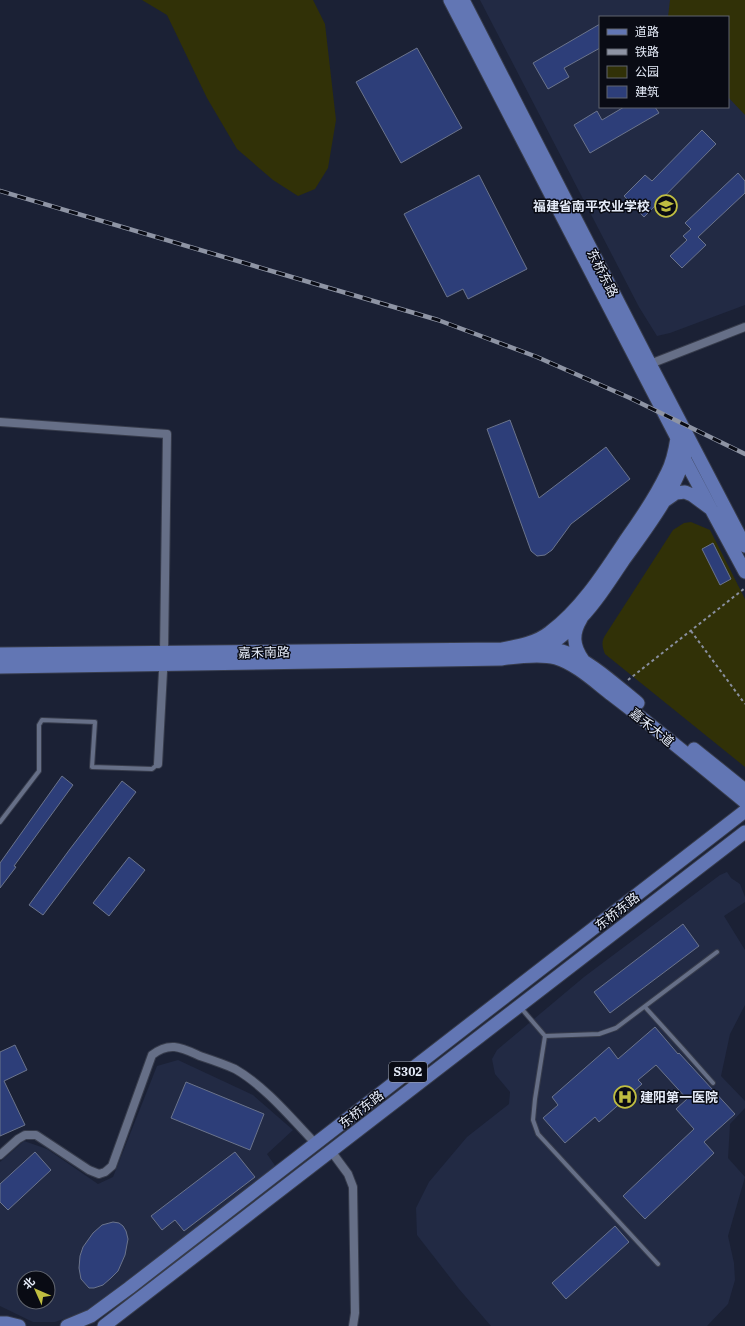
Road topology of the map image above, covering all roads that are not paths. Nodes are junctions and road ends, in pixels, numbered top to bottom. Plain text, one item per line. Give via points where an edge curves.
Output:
1 (450, 0) edge
2 (463, 0) edge
3 (745, 326) edge
4 (650, 364) junction
5 (0, 422) edge
6 (681, 435) junction
7 (684, 458) junction
8 (674, 482) junction
9 (699, 487) junction
10 (658, 499) junction
11 (716, 505) junction
12 (745, 546) edge
13 (745, 572) edge
14 (577, 614) junction
15 (566, 632) junction
16 (528, 650) junction
17 (505, 653) junction
18 (0, 654) edge
19 (562, 654) junction
20 (164, 659) junction
21 (579, 664) junction
22 (0, 667) edge
23 (158, 764) joint
24 (745, 790) edge
25 (745, 802) edge
26 (745, 811) edge
27 (0, 822) edge
28 (745, 832) edge
29 (717, 952) dead end
30 (520, 1006) junction
31 (645, 1007) junction
32 (545, 1036) junction
33 (713, 1084) dead end
34 (316, 1144) junction
35 (331, 1151) junction
36 (0, 1155) edge
37 (658, 1264) dead end
38 (67, 1326) edge
39 (104, 1326) edge
40 (353, 1326) edge

1 - 6 main road, 东桥东路
2 - 4 main road, 东桥东路
3 - 4 street
4 - 6 main road, 东桥东路
5 - 20 street via 167,434
6 - 7 main road via 687,446
6 - 10 main road
6 - 11 main road, 东桥东路
7 - 8 main road
7 - 9 main road
8 - 9 main road via 682,480
8 - 10 main road
9 - 11 main road
10 - 11 main road via 685,492
10 - 14 main road via 650,523 609,581
11 - 12 main road, 东桥东路
11 - 13 main road
14 - 15 main road
14 - 16 main road
14 - 21 main road via 575,640
15 - 16 main road via 542,650
15 - 19 main road
16 - 17 main road, 嘉禾南路
16 - 19 main road
17 - 19 main road via 537,647
17 - 20 main road, 嘉禾南路 via 502,649
18 - 20 main road, 嘉禾南路
19 - 21 main road, 嘉禾大道
20 - 22 main road, 嘉禾南路
20 - 23 street
21 - 24 main road, 嘉禾大道 via 618,687
21 - 25 main road, 嘉禾大道
23 - 27 lane via 152,769 92,767 95,722 42,720 39,726 39,771
26 - 34 main road, 东桥东路 / S302
28 - 30 main road, 东桥东路 / S302
29 - 31 lane
30 - 32 lane
30 - 35 main road, 东桥东路 / S302
31 - 32 lane via 616,1028 599,1034
31 - 33 lane
32 - 37 lane via 534,1099 533,1120 538,1134
34 - 36 street via 264,1091 235,1069 179,1047 168,1047 152,1055 112,1166 105,1172 99,1174 89,1170 36,1135 25,1135
34 - 38 main road, 东桥东路 / S302 via 91,1316
35 - 39 main road, 东桥东路 / S302
35 - 40 street via 348,1174 353,1187

